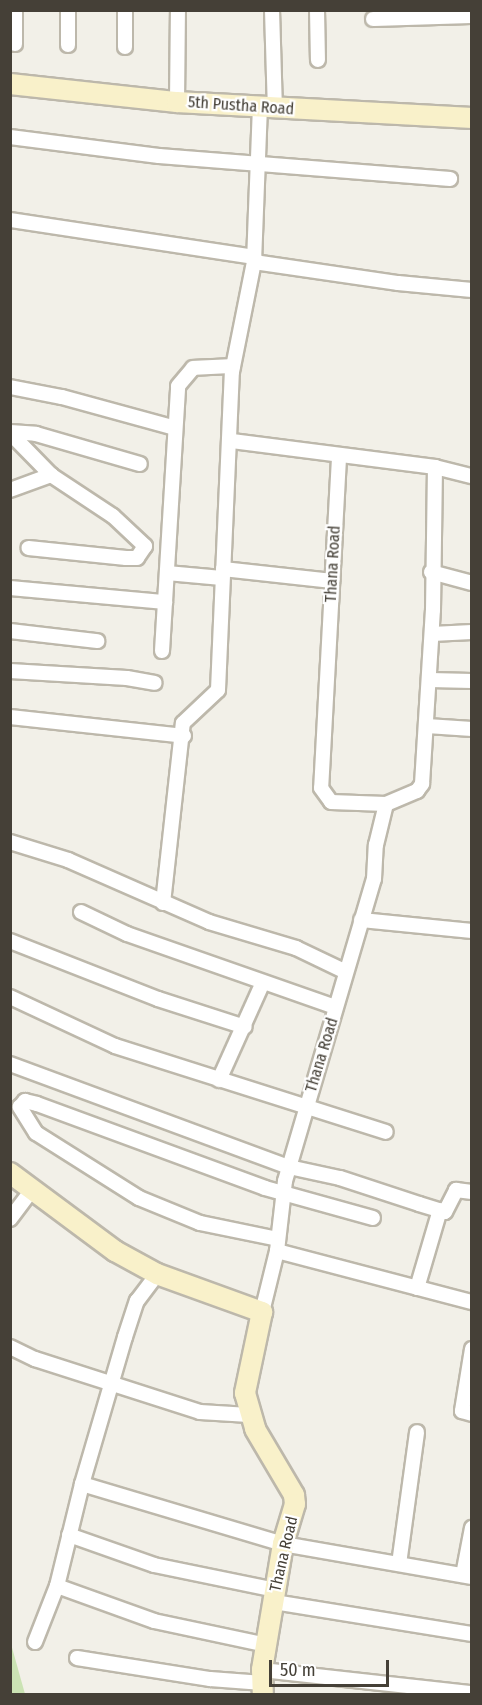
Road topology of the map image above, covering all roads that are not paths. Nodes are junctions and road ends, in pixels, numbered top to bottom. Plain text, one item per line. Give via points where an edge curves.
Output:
1 (15, 10) edge
2 (68, 10) edge
3 (125, 10) edge
4 (178, 10) edge
5 (272, 10) edge
6 (316, 10) edge
7 (471, 16) edge
8 (373, 19) dead end
9 (15, 44) dead end
10 (68, 45) dead end
11 (125, 47) dead end
12 (318, 60) dead end
13 (10, 84) edge
14 (177, 102) junction
15 (268, 108) junction
16 (471, 118) edge
17 (10, 137) edge
18 (260, 161) junction
19 (450, 179) dead end
20 (10, 220) edge
21 (254, 259) junction
22 (471, 290) edge
23 (233, 366) junction
24 (10, 387) edge
25 (175, 428) junction
26 (10, 432) edge
27 (231, 441) junction
28 (339, 458) junction
29 (140, 464) dead end
30 (435, 467) junction
31 (51, 475) junction
32 (471, 476) edge
33 (10, 490) edge
34 (29, 548) dead end
35 (431, 572) junction
36 (167, 573) junction
37 (223, 574) junction
38 (332, 581) junction
39 (471, 583) edge
40 (10, 588) edge
41 (165, 602) junction
42 (10, 631) edge
43 (471, 632) edge
44 (432, 634) junction
45 (97, 641) dead end
46 (162, 651) dead end
47 (10, 671) edge
48 (430, 680) junction
49 (471, 681) edge
50 (155, 683) dead end
51 (10, 717) edge
52 (427, 726) junction
53 (471, 729) edge
54 (184, 736) junction
55 (387, 804) junction
56 (10, 843) edge
57 (163, 903) junction
58 (81, 912) dead end
59 (361, 920) junction
60 (471, 930) edge
61 (10, 941) edge
62 (344, 971) junction
63 (263, 982) junction
64 (10, 997) edge
65 (336, 1007) junction
66 (245, 1027) junction
67 (10, 1064) edge
68 (219, 1080) junction
69 (16, 1100) edge
70 (306, 1110) junction
71 (387, 1132) dead end
72 (290, 1167) junction
73 (10, 1173) edge
74 (33, 1188) junction
75 (284, 1191) junction
76 (471, 1192) edge
77 (440, 1210) junction
78 (373, 1218) dead end
79 (10, 1219) edge
80 (277, 1245) junction
81 (157, 1274) junction
82 (417, 1288) junction
83 (471, 1302) edge
84 (262, 1312) junction
85 (10, 1347) edge
86 (471, 1349) edge
87 (470, 1368) edge
88 (110, 1383) junction
89 (471, 1414) edge
90 (249, 1415) junction
91 (417, 1432) dead end
92 (82, 1484) junction
93 (471, 1528) edge
94 (69, 1535) junction
95 (284, 1544) junction
96 (399, 1564) junction
97 (467, 1576) edge
98 (57, 1586) junction
99 (275, 1596) junction
100 (471, 1634) edge
101 (35, 1642) dead end
102 (267, 1645) junction
103 (76, 1658) dead end
104 (263, 1682) edge
105 (471, 1693) edge

1 - 9 street
2 - 10 street
3 - 11 street
4 - 14 street
5 - 15 street
6 - 12 street
7 - 8 street
13 - 14 street, 5th Pustha Road
14 - 15 street, 5th Pustha Road
15 - 16 street, 5th Pustha Road
15 - 18 street
17 - 18 street via 159,156
18 - 19 street
18 - 21 street
20 - 21 street
21 - 22 street via 398,283
21 - 23 street
23 - 25 street via 206,365 184,375 178,386
23 - 27 street
24 - 25 street
25 - 36 street
26 - 29 street via 36,434
26 - 31 street
27 - 28 street
27 - 37 street
28 - 30 street
28 - 38 street, Thana Road
30 - 32 street
30 - 35 street
31 - 33 street
31 - 34 street via 142,540 143,553 126,558
35 - 39 street
35 - 44 street
36 - 37 street
36 - 41 street
37 - 38 street
37 - 54 street via 218,690 184,718
38 - 55 street, Thana Road via 321,788 331,802
40 - 41 street
41 - 46 street
42 - 45 street
43 - 44 street
44 - 48 street
47 - 50 street
48 - 49 street
48 - 52 street
51 - 54 street
52 - 53 street
52 - 55 street via 420,789
54 - 57 street
55 - 59 street, Thana Road via 376,845 374,879
56 - 57 street via 68,860
57 - 62 street via 209,922 296,948
58 - 63 street via 128,934
59 - 60 street
59 - 62 street, Thana Road
61 - 66 street via 158,999
62 - 65 street, Thana Road
63 - 65 street
63 - 66 street
64 - 68 street via 115,1046
65 - 70 street, Thana Road
66 - 68 street
67 - 72 street
68 - 70 street
69 - 75 street via 65,1113 266,1188
69 - 80 street via 36,1133 119,1187 200,1223
70 - 71 street
70 - 72 street, Thana Road
72 - 75 street, Thana Road
72 - 77 street via 340,1178
73 - 74 street
74 - 79 street
74 - 81 street via 115,1251
75 - 78 street
75 - 80 street, Thana Road
76 - 77 street via 456,1190 446,1212
77 - 82 street
80 - 82 street
80 - 84 street, Thana Road
81 - 84 street
81 - 88 street via 137,1301
82 - 83 street
84 - 90 street, Thana Road via 246,1372
85 - 88 street
86 - 87 street
87 - 89 street via 462,1411
88 - 90 street via 200,1412
88 - 92 street
90 - 95 street, Thana Road via 294,1495 294,1512
91 - 96 street
92 - 94 street
92 - 95 street
93 - 97 street
94 - 98 street
94 - 99 street via 154,1565
95 - 96 street
95 - 99 street, Thana Road
96 - 97 street
98 - 101 street
98 - 102 street via 154,1621
99 - 100 street
99 - 102 street, Thana Road
102 - 104 street, Thana Road
103 - 104 street
104 - 105 street

